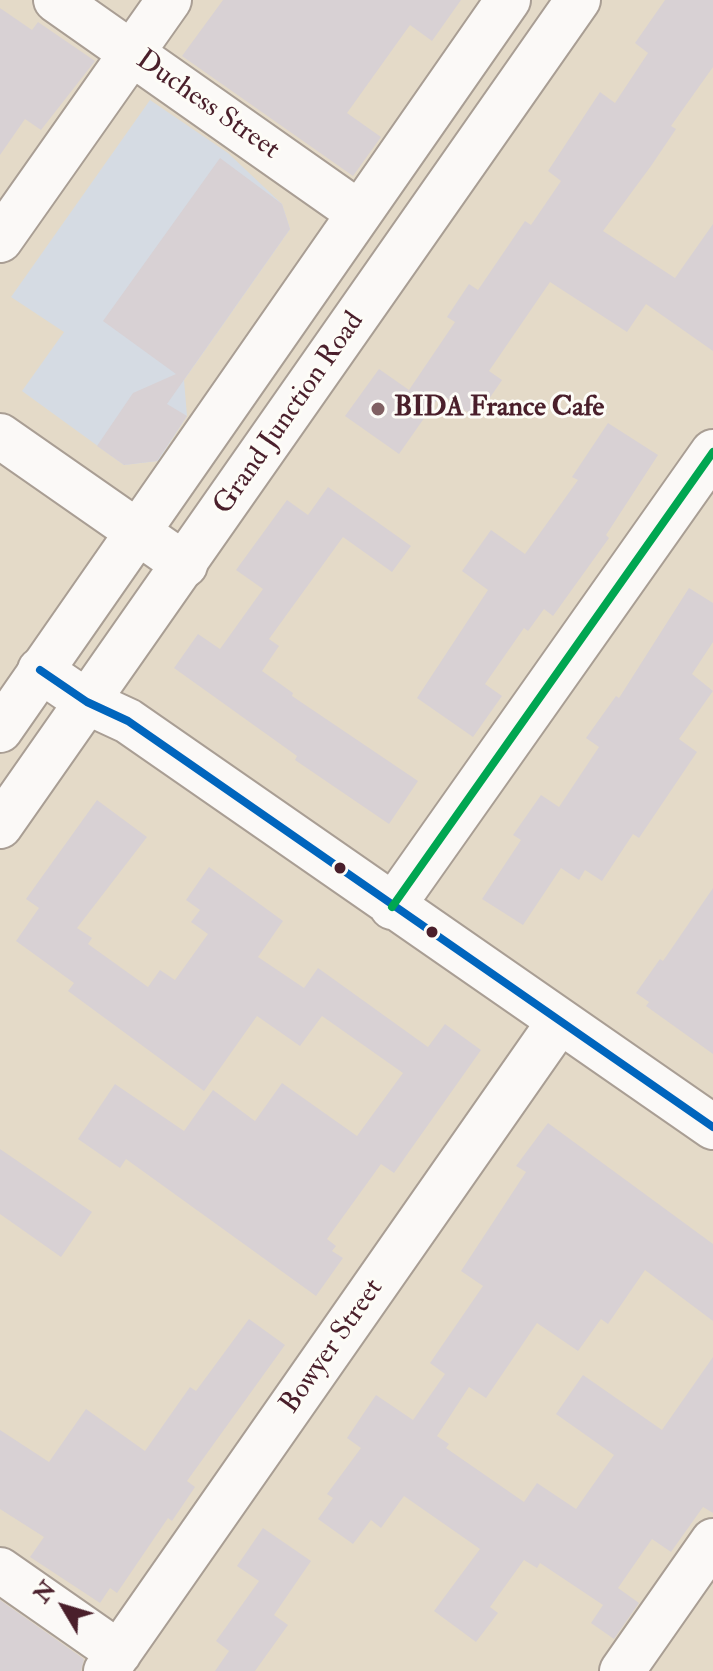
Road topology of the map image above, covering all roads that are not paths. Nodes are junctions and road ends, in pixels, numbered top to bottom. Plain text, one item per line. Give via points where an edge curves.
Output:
1 (56, 0) edge
2 (169, 0) edge
3 (508, 0) edge
4 (578, 0) edge
5 (132, 52) junction
6 (359, 213) junction
7 (0, 240) edge
8 (0, 436) edge
9 (713, 452) edge
10 (137, 532) junction
11 (185, 565) junction
12 (40, 670) junction
13 (87, 702) junction
14 (0, 730) edge
15 (0, 826) edge
16 (392, 907) junction
17 (559, 1022) junction
18 (712, 1124) edge
19 (713, 1541) edge
20 (0, 1570) edge
21 (112, 1662) edge
22 (622, 1671) edge

1 - 5 main road, Duchess Street
2 - 5 main road
3 - 6 main road, Grand Junction Road
4 - 11 main road, Grand Junction Road
5 - 6 main road, Duchess Street
5 - 7 main road
6 - 10 main road, Grand Junction Road
8 - 10 main road
9 - 16 main road
10 - 11 main road
10 - 12 main road, Grand Junction Road
11 - 13 main road, Grand Junction Road
12 - 13 main road
12 - 14 main road, Grand Junction Road
13 - 15 main road, Grand Junction Road
13 - 16 main road via 128,721
16 - 17 main road
17 - 18 main road
17 - 21 main road, Bowyer Street
19 - 22 main road
20 - 21 main road

